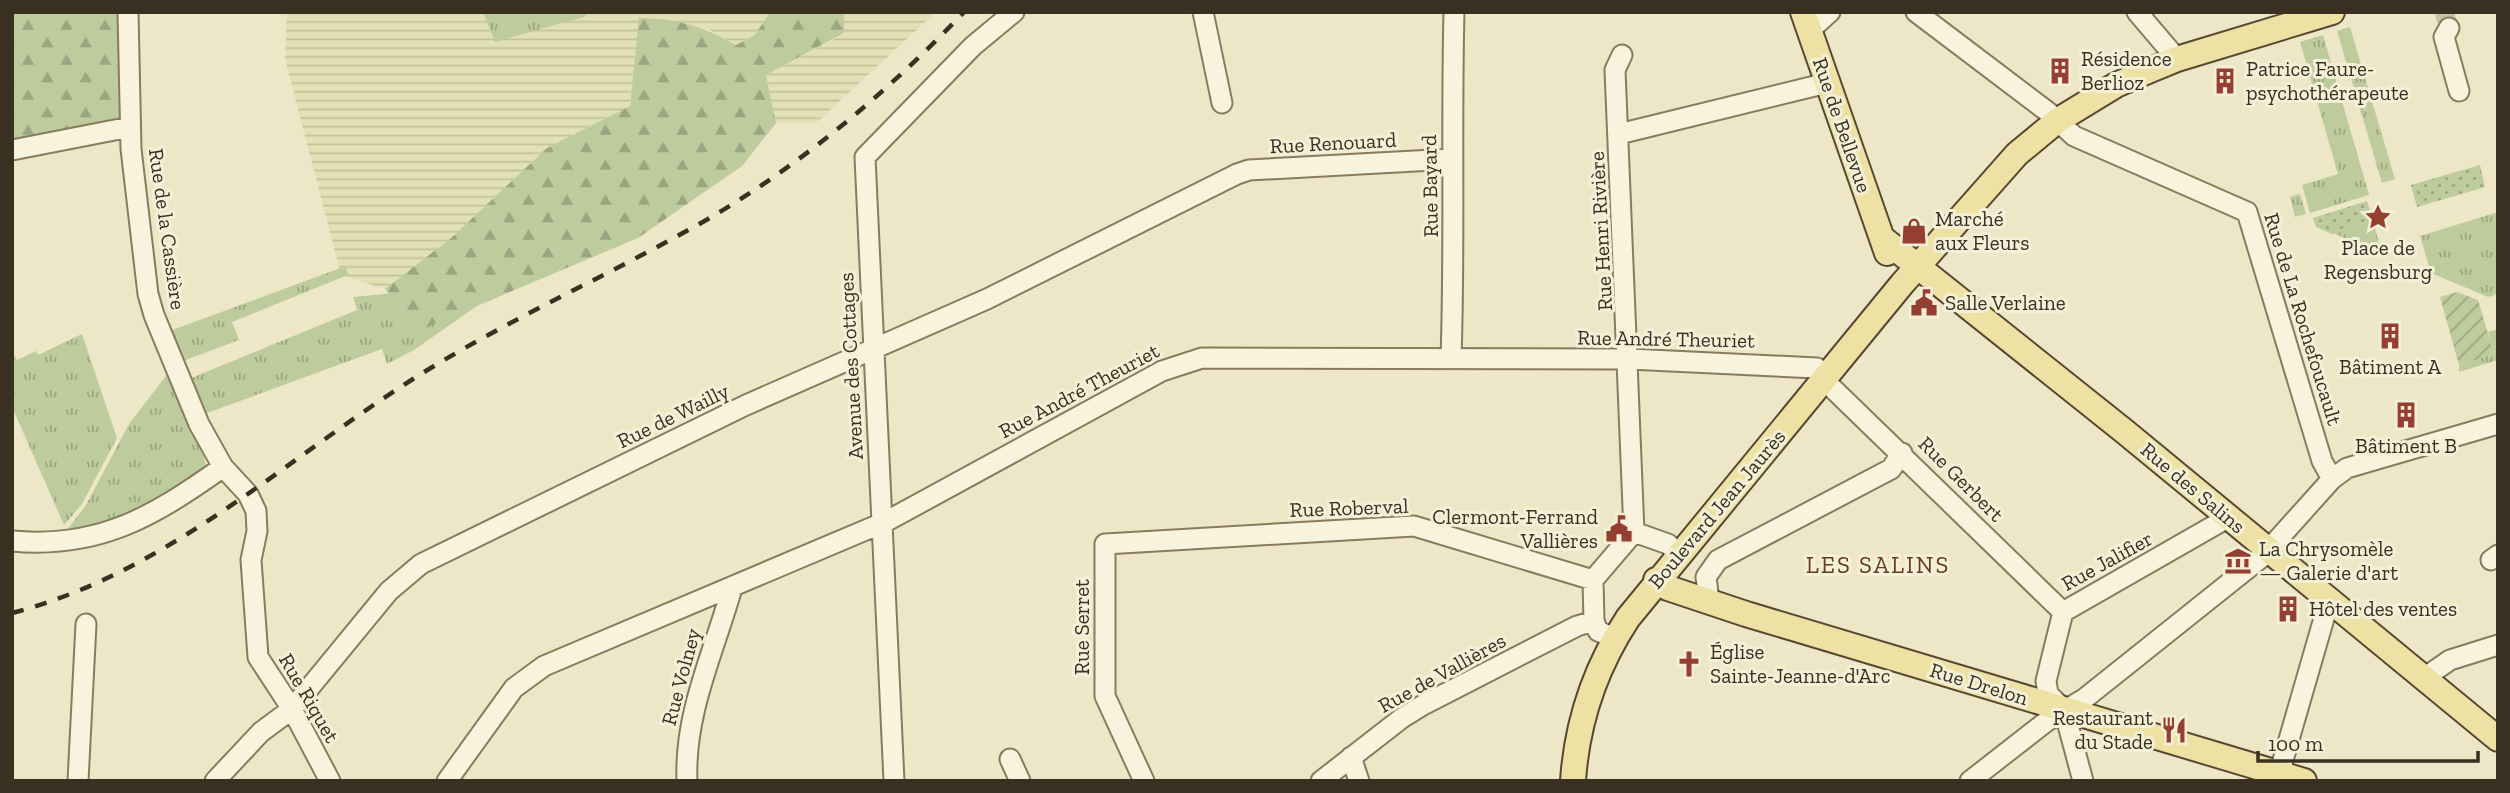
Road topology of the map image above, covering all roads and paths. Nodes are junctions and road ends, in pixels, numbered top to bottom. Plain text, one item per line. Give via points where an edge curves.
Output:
1 (128, 12) edge
2 (1014, 12) edge
3 (1203, 12) edge
4 (1454, 12) edge
5 (1830, 12) edge
6 (1916, 12) edge
7 (2137, 12) edge
8 (2332, 12) edge
9 (1806, 22) edge
10 (2449, 28) tunnel mouth
11 (1622, 55) dead end
12 (2177, 59) junction
13 (1827, 83) junction
14 (2459, 90) dead end
15 (1222, 103) dead end
16 (2057, 121) junction
17 (130, 127) junction
18 (1619, 134) junction
19 (12, 150) edge
20 (1452, 159) junction
21 (1218, 181) joint
22 (1882, 239) junction
23 (1918, 268) junction
24 (1891, 299) junction
25 (873, 347) junction
26 (1451, 358) junction
27 (1629, 359) junction
28 (1825, 381) junction
29 (2498, 424) edge
30 (1902, 453) junction
31 (223, 467) junction
32 (2332, 479) junction
33 (256, 511) joint
34 (2229, 517) junction
35 (881, 524) junction
36 (1634, 532) junction
37 (1183, 538) joint
38 (12, 541) edge
39 (2268, 551) junction
40 (1678, 553) junction
41 (1593, 580) junction
42 (1656, 580) junction
43 (732, 588) junction
44 (1709, 601) junction
45 (2329, 601) junction
46 (2063, 612) junction
47 (1594, 621) junction
48 (86, 625) dead end
49 (1614, 638) junction
50 (2498, 645) edge
51 (2424, 678) junction
52 (292, 709) junction
53 (2064, 710) junction
54 (2498, 739) edge
55 (1351, 757) junction
56 (1010, 759) dead end
57 (2278, 777) edge
58 (78, 781) edge
59 (215, 781) edge
60 (330, 781) edge
61 (447, 781) edge
62 (687, 781) edge
63 (894, 781) edge
64 (1020, 781) edge
65 (1144, 781) edge
66 (1321, 781) edge
67 (1359, 781) edge
68 (1573, 781) edge
69 (1970, 781) edge
70 (2083, 781) edge
71 (2304, 781) edge

1 - 17 street, Rue de la Cassière
2 - 25 street, Avenue des Cottages via 973,47 865,157
3 - 15 street
4 - 20 street, Rue Bayard
5 - 9 street
6 - 16 street, Rue de La Rochefoucault
7 - 12 street
8 - 12 main road, Boulevard Jean Jaurès
9 - 13 main road, Rue de Bellevue
10 - 14 street via 2444,37
11 - 18 street, Rue Henri Rivière via 1615,70
12 - 16 main road, Boulevard Jean Jaurès via 2116,85
13 - 18 street
13 - 22 main road, Rue de Bellevue
16 - 23 main road, Boulevard Jean Jaurès via 2003,168
16 - 32 street, Rue de La Rochefoucault via 2083,142 2247,212 2322,461
17 - 19 street
17 - 31 street, Rue de la Cassière via 148,294 199,424
18 - 27 street, Rue Henri Rivière
20 - 21 street, Rue Renouard via 1249,170
20 - 26 street, Rue Bayard
21 - 25 street, Rue de Wailly via 987,299
22 - 23 main road
22 - 24 main road, Rue de Bellevue via 1893,272
23 - 24 main road, Boulevard Jean Jaurès
23 - 34 main road, Rue des Salins
24 - 28 main road, Boulevard Jean Jaurès
25 - 35 street, Avenue des Cottages
25 - 52 street, Rue de Wailly via 421,564 389,592
26 - 27 street, Rue André Theuriet
26 - 35 street, Rue André Theuriet via 1213,358 1186,362
27 - 28 street, Rue André Theuriet via 1806,366 1817,368
27 - 36 street, Rue Henri Rivière
28 - 30 street, Rue Gerbert
28 - 40 main road, Boulevard Jean Jaurès
29 - 32 street via 2347,468
30 - 44 street via 1891,469 1718,560 1706,577
30 - 46 street, Rue Gerbert
31 - 33 street, Rue de la Cassière via 248,494
31 - 38 street via 159,510 99,536 56,544
32 - 39 street
33 - 52 street, Rue Riquet via 251,560 258,657
34 - 39 main road, Rue des Salins
34 - 46 street, Rue Jalifier
35 - 43 street, Rue André Theuriet
35 - 63 street, Avenue des Cottages
36 - 40 street via 1668,544
36 - 41 street
37 - 41 street, Rue Roberval via 1414,526
37 - 65 street, Rue Serret via 1105,544 1105,695
39 - 45 main road, Rue des Salins
39 - 53 street via 2084,699
40 - 42 main road, Boulevard Jean Jaurès
41 - 47 street
42 - 44 main road, Rue Drelon
42 - 49 main road, Boulevard Jean Jaurès
43 - 61 street, Rue André Theuriet via 544,666 522,681
43 - 62 street, Rue Volney via 707,659 685,751
44 - 53 main road, Rue Drelon
45 - 51 main road, Rue des Salins
45 - 57 street
46 - 53 street, Rue Jalifier via 2046,681 2048,694
47 - 49 street via 1598,631
47 - 55 street, Rue de Vallières via 1423,705
48 - 58 street
49 - 68 main road, Boulevard Jean Jaurès via 1583,711
50 - 51 street via 2450,660
51 - 54 main road, Rue des Salins
52 - 59 street, Rue de Wailly via 261,732
52 - 60 street, Rue Riquet
53 - 57 main road, Rue Drelon
53 - 69 street
53 - 70 street, Rue Jalifier
55 - 66 street, Rue de Vallières
55 - 67 street
56 - 64 street
57 - 71 main road, Rue Drelon

